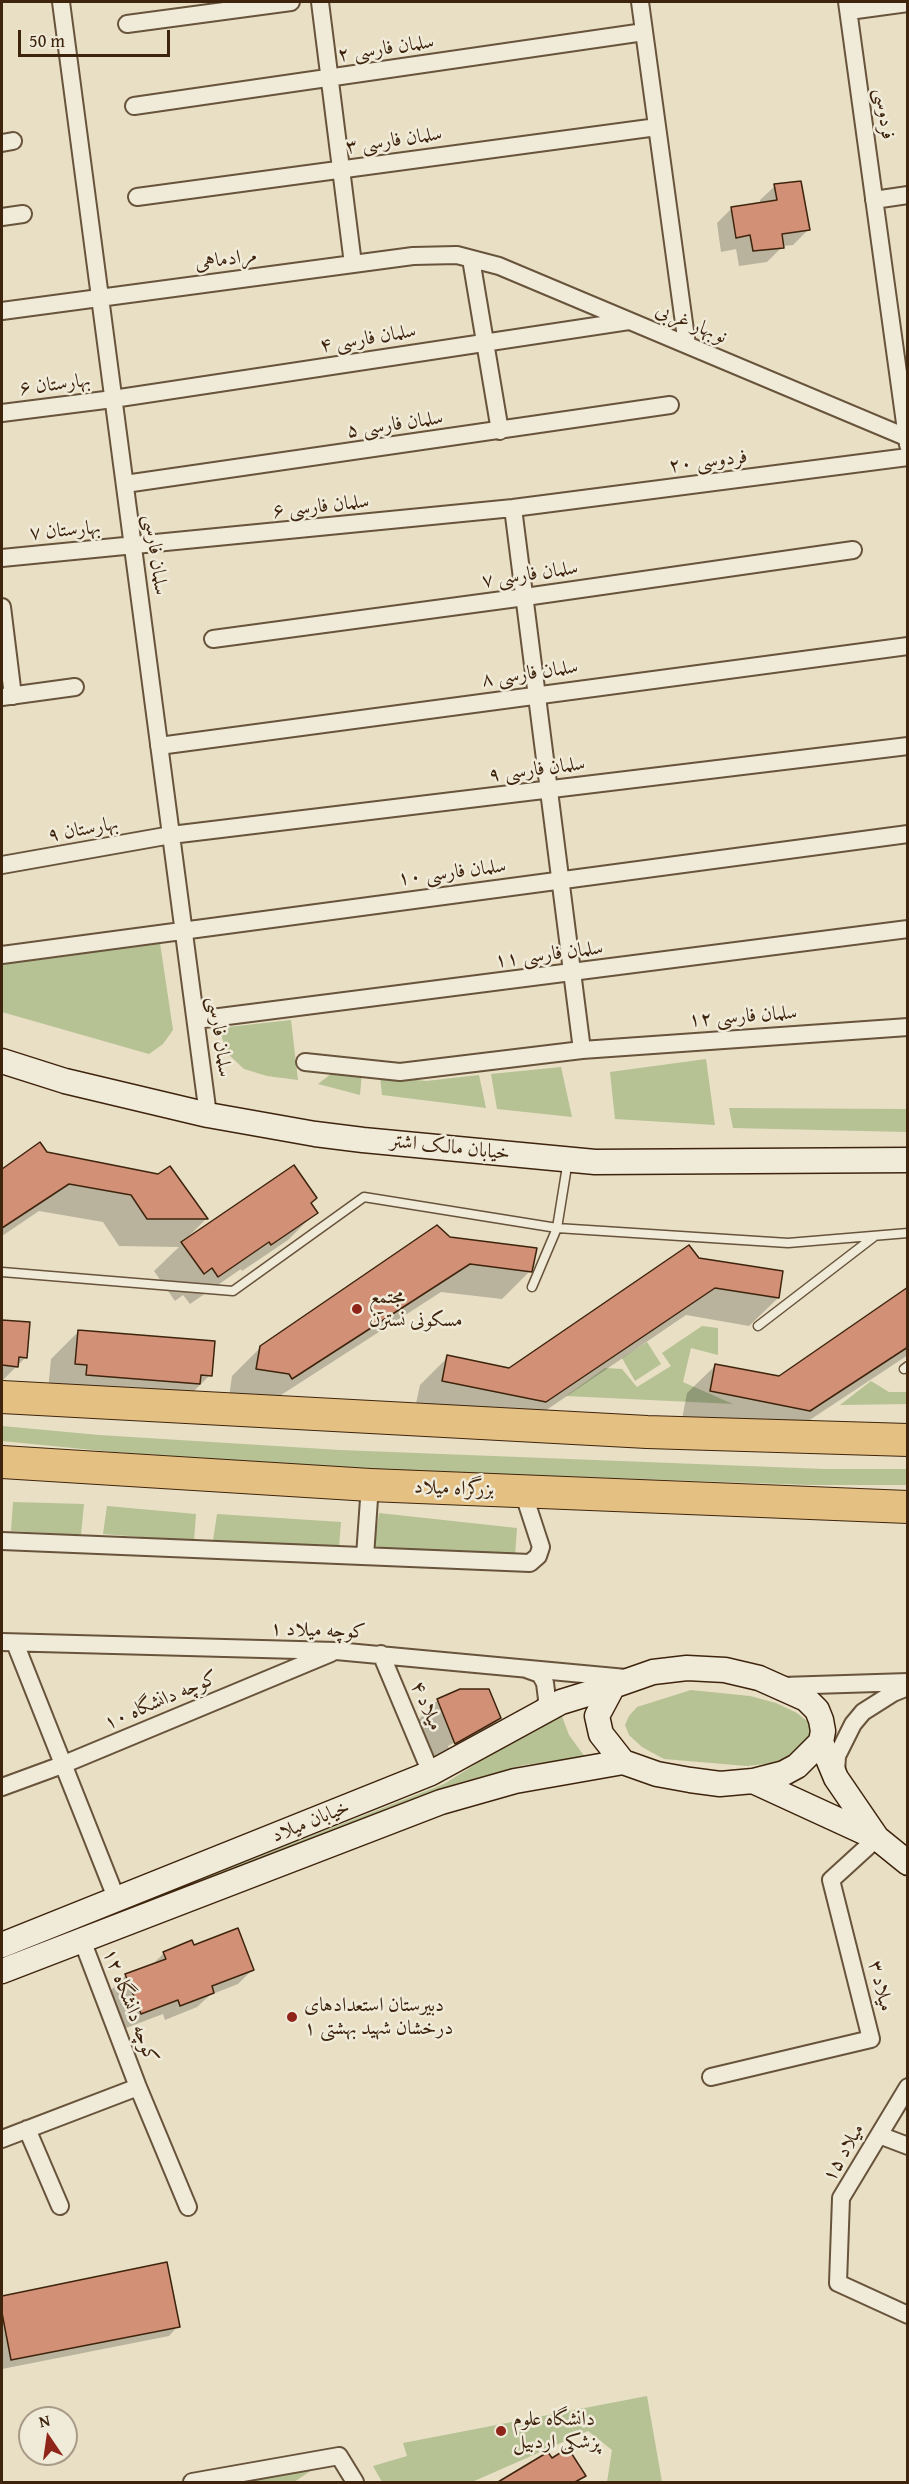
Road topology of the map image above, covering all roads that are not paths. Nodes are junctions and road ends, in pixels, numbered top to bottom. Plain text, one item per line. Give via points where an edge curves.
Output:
1 (61, 2) edge
2 (291, 2) edge
3 (320, 2) edge
4 (640, 2) edge
5 (908, 3) edge
6 (848, 6) edge
7 (127, 24) dead end
8 (644, 32) junction
9 (329, 79) junction
10 (134, 106) dead end
11 (657, 127) junction
12 (341, 169) junction
13 (908, 195) edge
14 (137, 197) dead end
15 (874, 200) junction
16 (23, 214) dead end
17 (2, 217) edge
18 (464, 257) junction
19 (353, 264) junction
20 (100, 298) junction
21 (2, 311) edge
22 (630, 321) junction
23 (486, 342) junction
24 (687, 345) junction
25 (904, 394) edge
26 (113, 399) junction
27 (670, 405) dead end
28 (2, 412) edge
29 (500, 431) junction
30 (907, 440) edge
31 (908, 457) edge
32 (125, 484) junction
33 (513, 508) junction
34 (133, 547) junction
35 (853, 550) dead end
36 (2, 558) edge
37 (525, 597) junction
38 (2, 608) edge
39 (213, 639) dead end
40 (908, 646) edge
41 (75, 687) dead end
42 (537, 694) junction
43 (7, 697) edge
44 (159, 746) junction
45 (908, 746) edge
46 (550, 790) junction
47 (908, 834) edge
48 (171, 835) junction
49 (2, 866) edge
50 (561, 880) junction
51 (184, 929) junction
52 (908, 930) edge
53 (2, 955) edge
54 (573, 973) junction
55 (196, 1020) junction
56 (908, 1027) edge
57 (582, 1050) junction
58 (2, 1061) edge
59 (305, 1062) dead end
60 (208, 1115) junction
61 (568, 1160) junction
62 (908, 1160) edge
63 (557, 1228) junction
64 (908, 1233) edge
65 (875, 1236) junction
66 (2, 1272) edge
67 (532, 1287) dead end
68 (758, 1326) dead end
69 (2, 1397) edge
70 (908, 1440) edge
71 (2, 1462) edge
72 (370, 1485) junction
73 (523, 1492) junction
74 (908, 1507) edge
75 (2, 1541) edge
76 (365, 1556) junction
77 (8, 1642) edge
78 (336, 1651) junction
79 (381, 1654) junction
80 (522, 1667) junction
81 (623, 1682) junction
82 (908, 1682) edge
83 (781, 1686) junction
84 (908, 1687) edge
85 (545, 1711) junction
86 (821, 1742) junction
87 (623, 1762) junction
88 (63, 1765) junction
89 (431, 1773) junction
90 (836, 1778) junction
91 (753, 1781) junction
92 (2, 1787) edge
93 (877, 1838) junction
94 (908, 1863) edge
95 (117, 1900) junction
96 (82, 1940) junction
97 (2, 1946) edge
98 (2, 1971) edge
99 (711, 2077) dead end
100 (908, 2086) edge
101 (138, 2087) junction
102 (27, 2129) junction
103 (879, 2135) junction
104 (2, 2139) edge
105 (908, 2146) edge
106 (60, 2206) dead end
107 (188, 2207) dead end
108 (908, 2315) edge
109 (192, 2482) edge
110 (355, 2482) edge

1 - 20 street, سلمان فارسی
2 - 7 street
3 - 9 street
4 - 8 street
5 - 6 street
6 - 15 street, فردوسی
8 - 9 street, سلمان فارسی ۲
8 - 11 street
9 - 10 street, سلمان فارسی ۲
9 - 12 street
11 - 12 street, سلمان فارسی ۳
11 - 24 street
12 - 14 street, سلمان فارسی ۳
12 - 19 street
13 - 15 street
15 - 25 street, فردوسی
16 - 17 street
18 - 19 street, مرادماهی via 413,256
18 - 22 street, نوبهار غربی via 499,266
18 - 23 street
19 - 20 street, مرادماهی
20 - 21 street, مرادماهی
20 - 26 street, سلمان فارسی
22 - 23 street, سلمان فارسی ۴
22 - 24 street, نوبهار غربی
23 - 26 street, سلمان فارسی ۴
23 - 29 street
24 - 30 street, نوبهار غربی
25 - 30 street, فردوسی
26 - 28 street, بهارستان ۶
26 - 32 street, سلمان فارسی
27 - 29 street, سلمان فارسی ۵
29 - 32 street, سلمان فارسی ۵
31 - 33 street, فردوسی ۲۰
32 - 34 street, سلمان فارسی
33 - 34 street, سلمان فارسی ۶
33 - 37 street
34 - 36 street, بهارستان ۷
34 - 44 street, سلمان فارسی
35 - 37 street, سلمان فارسی ۷
37 - 39 street, سلمان فارسی ۷
37 - 42 street
38 - 43 street
40 - 42 street, سلمان فارسی ۸
41 - 43 street
42 - 44 street, سلمان فارسی ۸
42 - 46 street
44 - 48 street, سلمان فارسی
45 - 46 street, سلمان فارسی ۹
46 - 48 street, سلمان فارسی ۹
46 - 50 street
47 - 50 street, سلمان فارسی ۱۰
48 - 49 street, بهارستان ۹
48 - 51 street, سلمان فارسی
50 - 51 street, سلمان فارسی ۱۰
50 - 54 street
51 - 53 street, سلمان فارسی ۱۰
51 - 55 street, سلمان فارسی
52 - 54 street, سلمان فارسی ۱۱
54 - 55 street, سلمان فارسی ۱۱
54 - 57 street
55 - 60 street, سلمان فارسی
56 - 57 street, سلمان فارسی ۱۲
57 - 59 street, سلمان فارسی ۱۲ via 400,1072
58 - 60 street, خیابان مالک اشتر via 65,1081
60 - 61 street, خیابان مالک اشتر via 315,1134
61 - 62 street, خیابان مالک اشتر
61 - 63 lane
63 - 65 lane via 788,1243
63 - 66 lane via 364,1197 233,1292
63 - 67 lane
64 - 65 lane
65 - 68 lane
69 - 70 highway via 646,1432
71 - 72 highway, بزرگراه میلاد
72 - 73 highway, بزرگراه میلاد
72 - 76 street
73 - 74 highway, بزرگراه میلاد
73 - 76 street via 541,1547 530,1563
75 - 76 street
77 - 78 street, کوچه میلاد ۱
77 - 88 street
78 - 79 street, کوچه میلاد ۱
78 - 88 street, کوچه دانشگاه ۱۰
79 - 80 street, کوچه میلاد ۱
79 - 89 street, میلاد ۴
80 - 81 street, کوچه میلاد ۱
80 - 85 street via 540,1674 545,1683
81 - 83 street, خیابان میلاد via 653,1672 687,1668 715,1669
81 - 85 street, خیابان میلاد
81 - 87 street via 597,1716 601,1734
82 - 83 street
83 - 86 street, خیابان میلاد via 806,1699 817,1710 823,1731
84 - 90 street via 863,1713 853,1724 837,1756
85 - 89 street, خیابان میلاد
86 - 90 street, خیابان میلاد
86 - 91 street via 797,1766
87 - 91 street via 690,1780 720,1784
87 - 96 street, خیابان میلاد via 515,1781 441,1802
88 - 92 street, کوچه دانشگاه ۱۰
88 - 95 street
89 - 95 street, خیابان میلاد
90 - 93 street, خیابان میلاد
91 - 93 street
93 - 94 street
93 - 99 street, میلاد ۳ via 831,1880 871,2039
95 - 97 street, خیابان میلاد
96 - 98 street, خیابان میلاد
96 - 101 street, کوچه دانشگاه ۱۲
100 - 103 street, میلاد ۱۵
101 - 102 street, کوچه دانشگاه ۱۲
101 - 107 street, کوچه دانشگاه ۱۲
102 - 104 street, کوچه دانشگاه ۱۲
102 - 106 street
103 - 105 street
103 - 108 street, میلاد ۱۵ via 841,2199 838,2283
109 - 110 street via 339,2456

